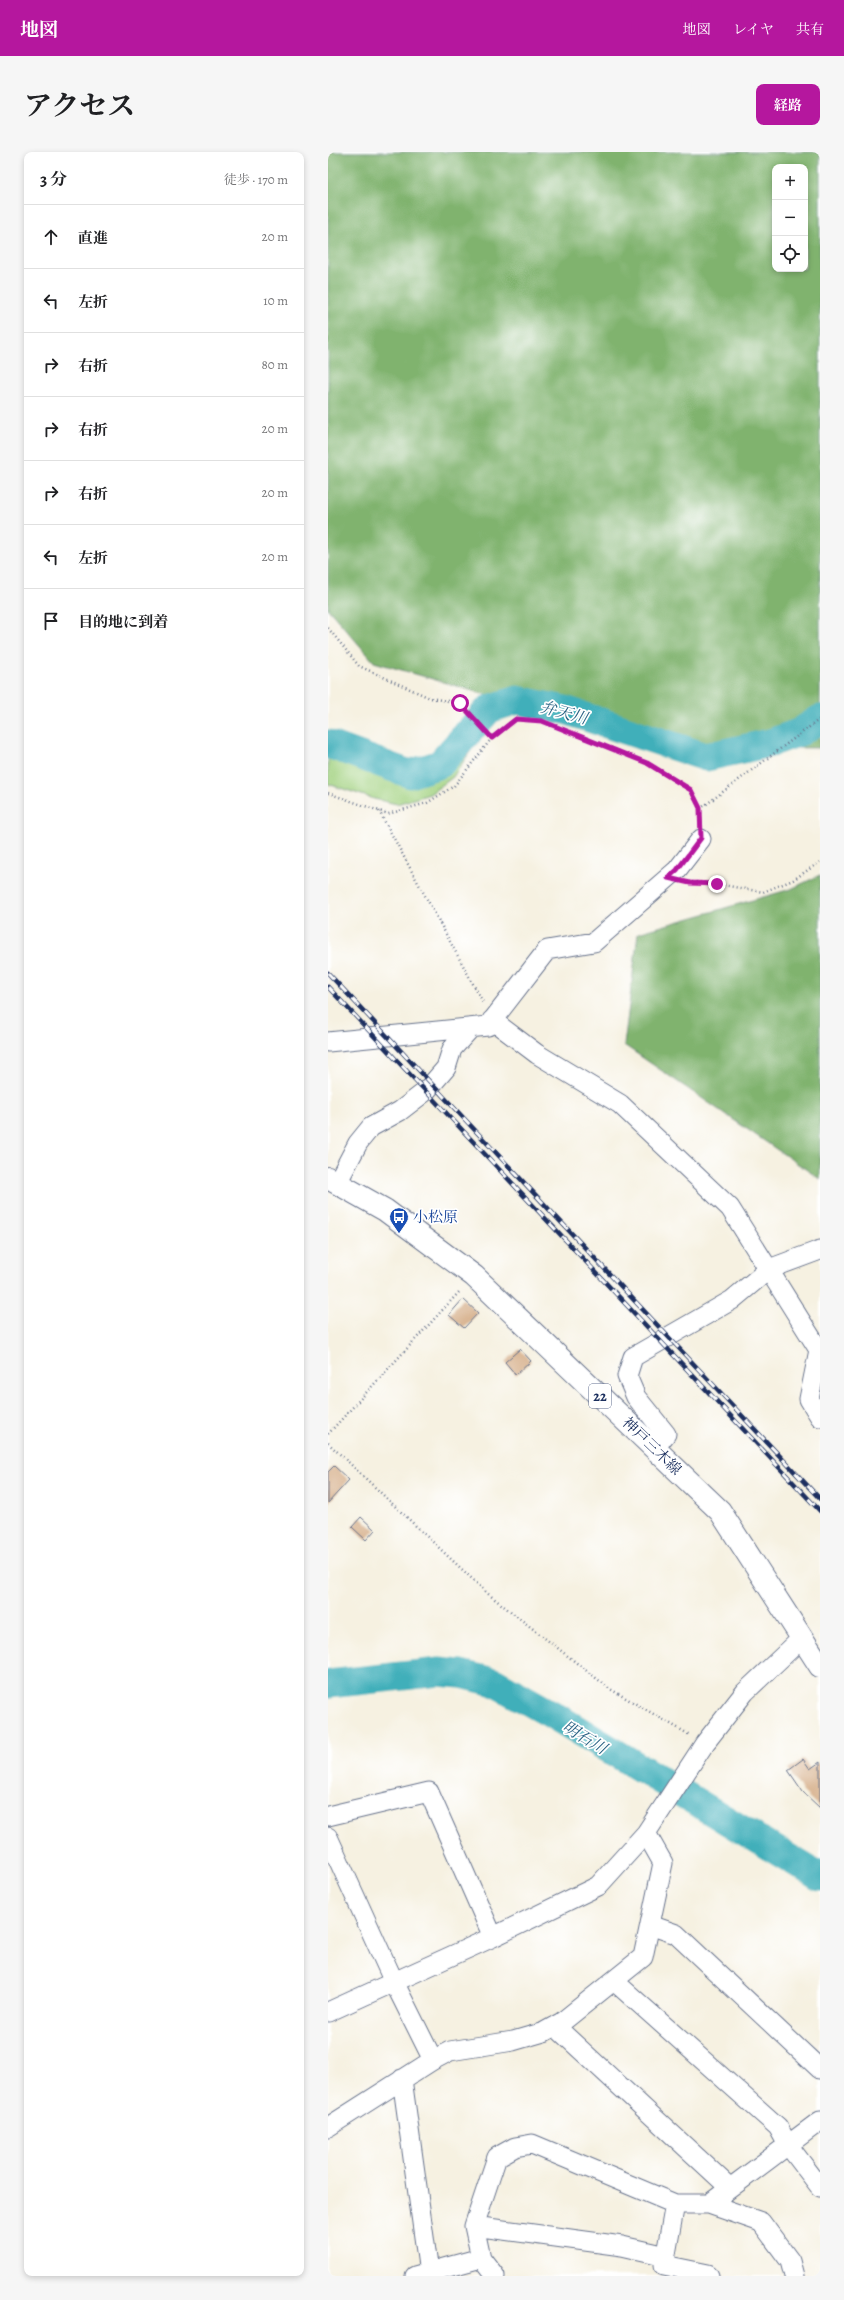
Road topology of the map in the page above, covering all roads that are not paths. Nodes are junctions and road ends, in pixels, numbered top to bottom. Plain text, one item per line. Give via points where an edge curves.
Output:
1 (701, 838) road end
2 (492, 1020) junction
3 (471, 1028) junction
4 (328, 1042) edge
5 (332, 1181) edge
6 (820, 1250) edge
7 (769, 1269) junction
8 (820, 1417) edge
9 (655, 1448) junction
10 (802, 1638) junction
11 (820, 1666) edge
12 (328, 1816) edge
13 (646, 1833) junction
14 (328, 1837) edge
15 (650, 1925) junction
16 (494, 1937) junction
17 (614, 1981) junction
18 (394, 1982) junction
19 (328, 2012) edge
20 (555, 2026) junction
21 (433, 2060) junction
22 (820, 2069) edge
23 (402, 2079) junction
24 (820, 2121) edge
25 (328, 2127) edge
26 (788, 2145) junction
27 (730, 2188) junction
28 (820, 2188) edge
29 (675, 2204) junction
30 (709, 2204) junction
31 (474, 2226) junction
32 (666, 2256) junction
33 (481, 2258) junction
34 (422, 2274) edge
35 (495, 2276) edge
36 (709, 2276) edge
37 (794, 2276) edge

1 - 2 street via 677,870 594,942 547,950
2 - 3 street via 488,1026
2 - 7 street via 537,1054 620,1104 730,1208
3 - 4 street
3 - 5 street via 452,1049 446,1068 426,1091 400,1111 371,1127
5 - 9 main road, 神戸三木線 / 22 via 385,1210 474,1276
6 - 7 street
7 - 8 street via 819,1350 809,1398
7 - 9 street via 732,1300 633,1356 627,1376 636,1398 666,1434
9 - 10 main road, 神戸三木線 / 22 via 720,1511
10 - 11 main road, 神戸三木線 / 22
10 - 13 street via 745,1692 705,1743
12 - 16 street via 429,1792
13 - 15 street via 663,1863
13 - 16 street via 598,1886
14 - 18 street
15 - 17 street via 644,1957
15 - 22 street via 676,1934
16 - 18 street
17 - 20 street
17 - 26 street via 778,2127
18 - 19 street
18 - 21 street
20 - 21 street via 513,2041 450,2051
20 - 27 street
21 - 23 street
23 - 25 street
23 - 34 street
24 - 26 street
26 - 27 street
26 - 28 street
27 - 30 street
29 - 30 street
29 - 31 street via 532,2144 515,2147 497,2157
29 - 32 street
30 - 37 street via 761,2222 790,2261
31 - 32 street via 622,2246
31 - 33 street
32 - 36 street via 664,2265
33 - 34 street
33 - 35 street

